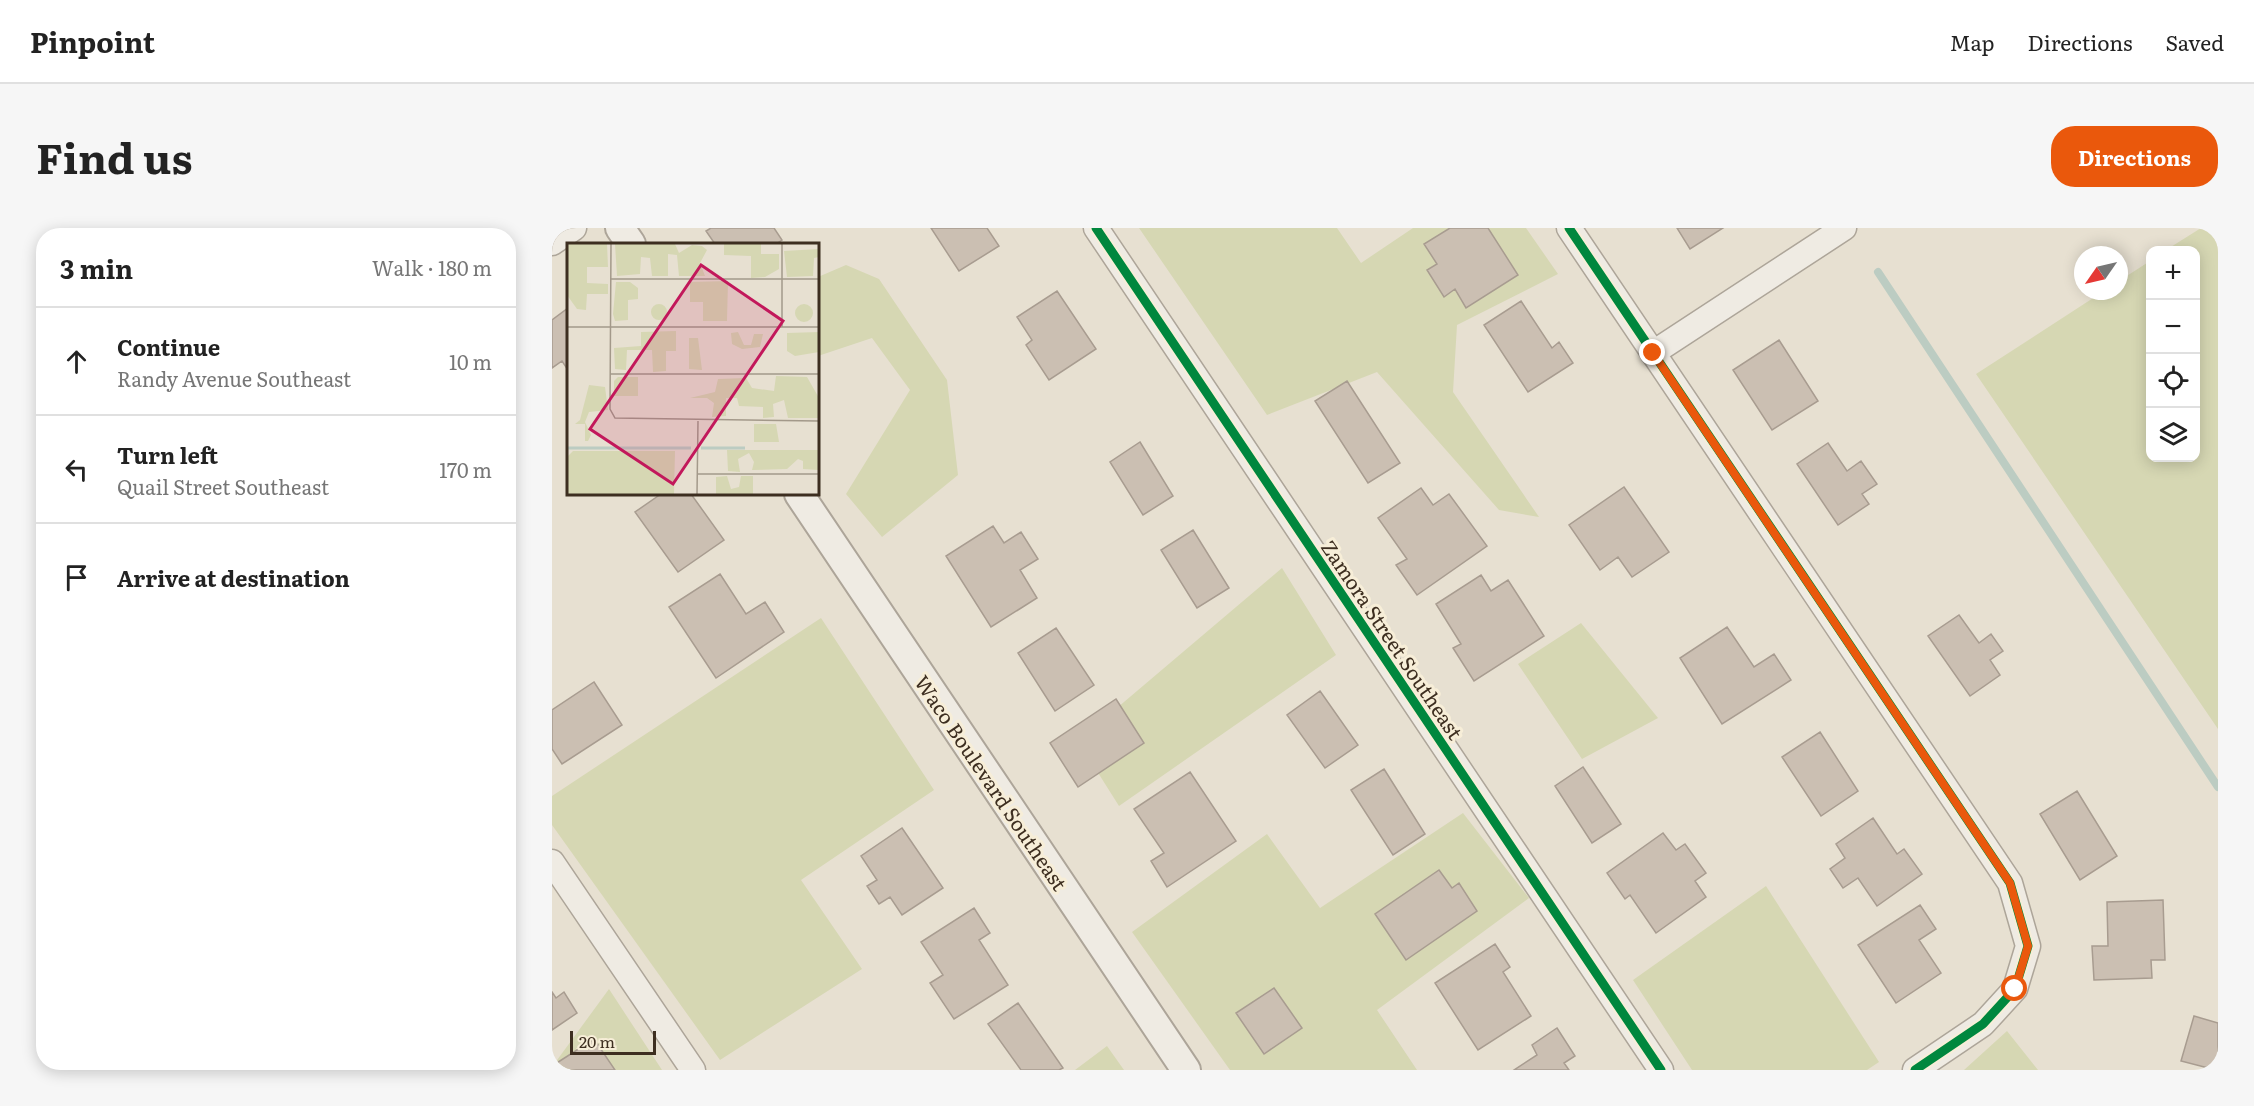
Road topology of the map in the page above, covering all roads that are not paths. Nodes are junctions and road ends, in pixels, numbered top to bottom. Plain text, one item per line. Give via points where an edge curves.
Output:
1 (574, 228) edge
2 (620, 228) edge
3 (1096, 228) edge
4 (1569, 228) edge
5 (1844, 228) edge
6 (552, 243) edge
7 (631, 243) edge
8 (1653, 353) junction
9 (800, 495) edge
10 (552, 862) edge
11 (693, 1070) edge
12 (1186, 1070) edge
13 (1661, 1070) edge
14 (1916, 1070) edge

1 - 6 street
2 - 7 street
3 - 13 street, Zamora Street Southeast
4 - 8 street
5 - 8 street
8 - 14 street via 2010,883 2028,946 2015,989 1983,1024
9 - 12 street, Waco Boulevard Southeast
10 - 11 street

